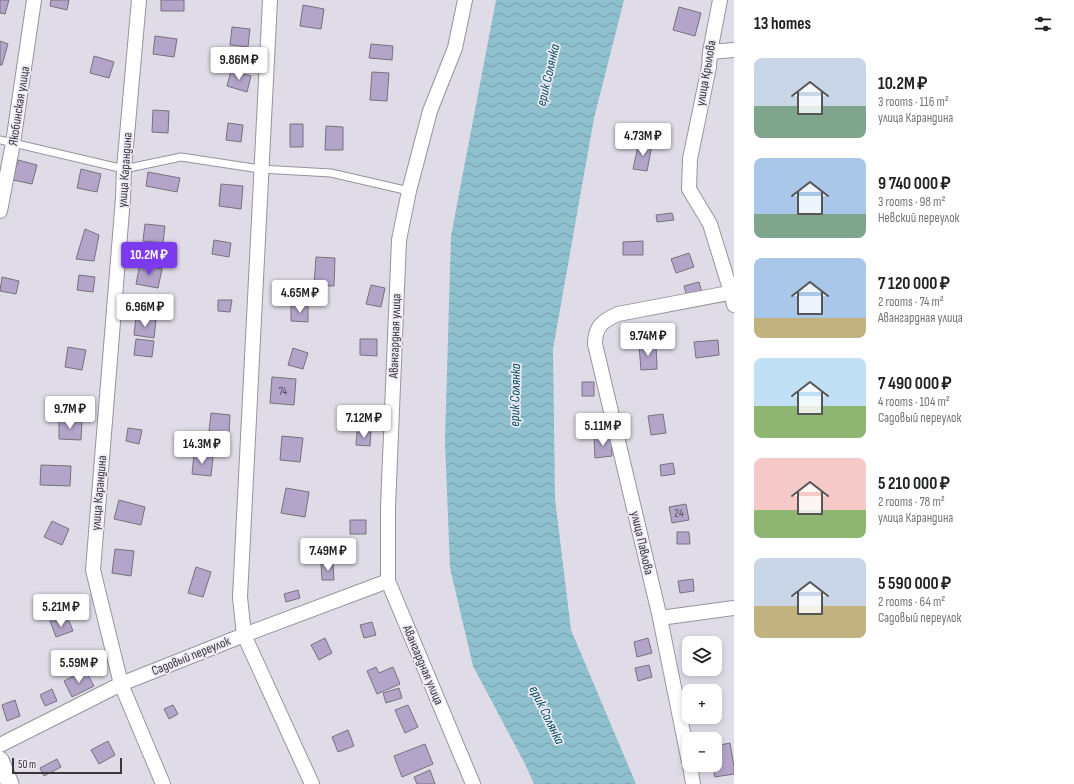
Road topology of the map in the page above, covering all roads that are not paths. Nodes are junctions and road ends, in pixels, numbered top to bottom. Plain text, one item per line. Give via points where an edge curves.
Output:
1 (34, 0) edge
2 (140, 0) edge
3 (270, 0) edge
4 (465, 0) edge
5 (720, 0) edge
6 (734, 50) edge
7 (710, 52) junction
8 (7, 142) edge
9 (124, 169) junction
10 (260, 169) junction
11 (409, 191) junction
12 (0, 211) edge
13 (733, 297) edge
14 (388, 581) junction
15 (734, 608) edge
16 (660, 618) junction
17 (244, 635) junction
18 (121, 684) junction
19 (683, 732) edge
20 (0, 745) edge
21 (0, 760) edge
22 (691, 772) edge
23 (10, 784) edge
24 (164, 784) edge
25 (312, 784) edge
26 (473, 784) edge
27 (693, 784) edge

1 - 8 street, Якобинская улица
2 - 9 street, улица Карандина
3 - 10 street
4 - 11 street, Авангардная улица via 455,48 430,111
5 - 7 street, улица Крылова
6 - 7 street
7 - 13 street, улица Крылова via 690,159 689,189 710,224
8 - 9 lane
8 - 12 street, Якобинская улица
9 - 10 lane via 181,157
9 - 18 street, улица Карандина via 93,570
10 - 11 lane via 331,173
10 - 17 street via 240,597
11 - 14 street, Авангардная улица via 399,240 388,507
13 - 16 street, улица Павлова via 618,314 607,318 595,335 595,344
14 - 17 street, Садовый переулок
14 - 26 street, Авангардная улица
15 - 16 street
16 - 19 street, улица Павлова
17 - 18 street, Садовый переулок
17 - 25 street
18 - 20 street, Садовый переулок
18 - 24 street, улица Карандина
21 - 23 street
22 - 27 street

